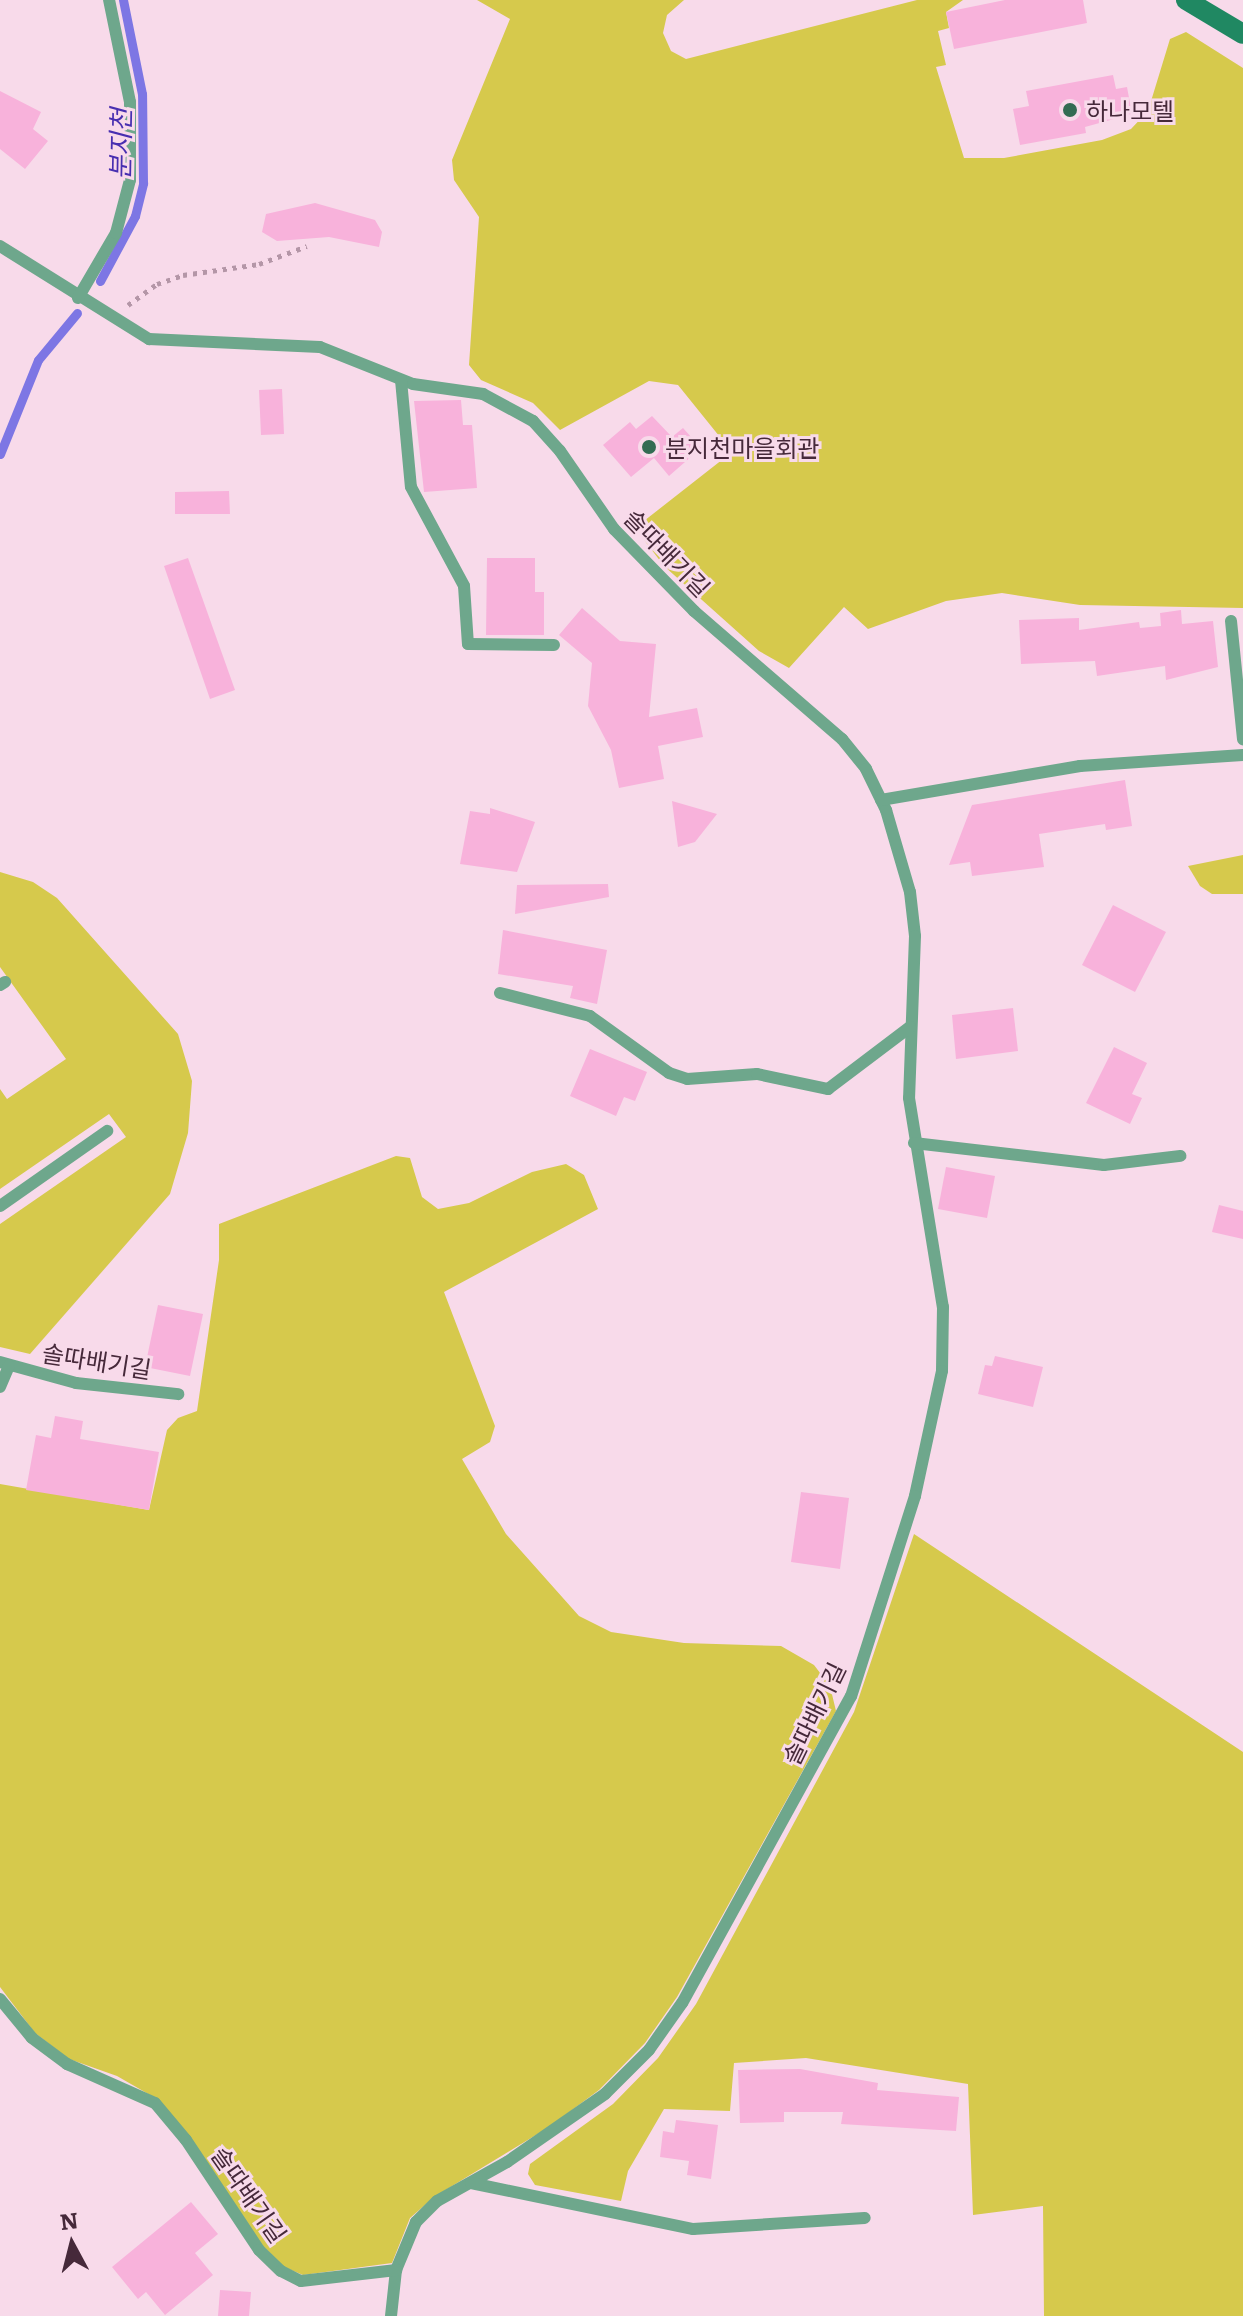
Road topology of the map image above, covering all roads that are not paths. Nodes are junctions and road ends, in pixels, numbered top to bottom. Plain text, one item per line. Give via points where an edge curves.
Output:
1 (109, 0) edge
2 (1186, 0) edge
3 (1243, 34) edge
4 (0, 246) edge
5 (78, 298) junction
6 (401, 380) junction
7 (1231, 621) dead end
8 (554, 645) dead end
9 (1243, 739) edge
10 (1243, 755) edge
11 (881, 800) junction
12 (500, 993) dead end
13 (910, 1027) junction
14 (107, 1131) dead end
15 (914, 1143) junction
16 (1180, 1156) dead end
17 (0, 1206) edge
18 (4, 1364) edge
19 (0, 1387) edge
20 (178, 1394) dead end
21 (0, 1999) edge
22 (471, 2183) junction
23 (865, 2218) dead end
24 (396, 2270) junction
25 (391, 2316) edge

1 - 5 lane via 130,102 130,180 116,233
2 - 3 main road
4 - 5 lane, 솔따배기길
5 - 6 lane, 솔따배기길 via 114,321 169,343 296,342
6 - 8 lane via 411,487 464,586 468,644
6 - 11 lane, 솔따배기길 via 483,394 533,421 614,529 694,611 842,739 866,769
7 - 9 lane
10 - 11 lane via 1080,766
11 - 13 lane, 솔따배기길 via 910,892 915,936
12 - 13 lane via 590,1016 669,1073 687,1079 757,1074 828,1089
13 - 15 lane, 솔따배기길
14 - 17 lane
15 - 16 lane via 1104,1165
15 - 22 lane, 솔따배기길 via 943,1307 942,1371 915,1496 851,1696 682,2003 649,2050 605,2094
18 - 19 lane, 솔따배기길
18 - 20 lane, 솔따배기길 via 76,1383
21 - 24 lane, 솔따배기길 via 32,2038 67,2064 155,2103 186,2140 245,2231 281,2271 301,2281
22 - 23 lane via 693,2229
22 - 24 lane, 솔따배기길 via 437,2201 416,2222
24 - 25 lane

